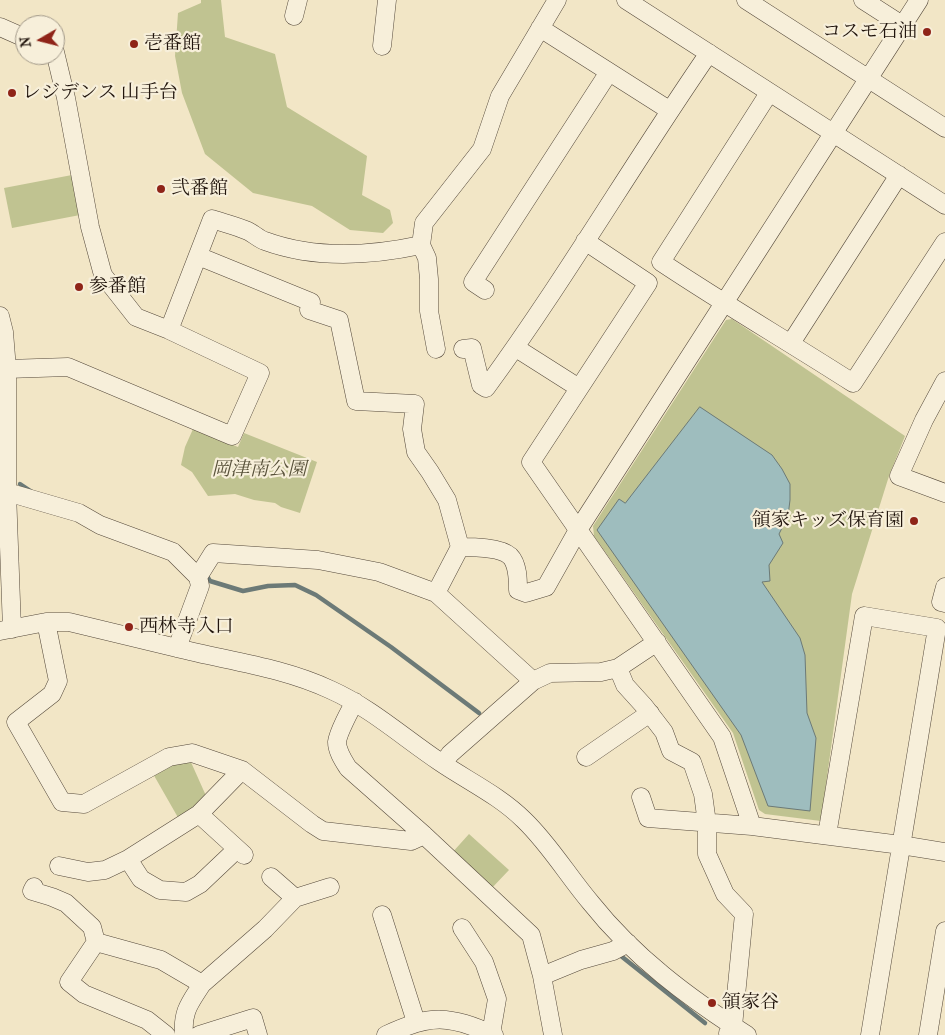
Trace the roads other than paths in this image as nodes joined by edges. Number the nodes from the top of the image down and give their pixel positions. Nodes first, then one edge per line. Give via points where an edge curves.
1 (387, 0) edge
2 (557, 0) edge
3 (626, 0) edge
4 (746, 0) edge
5 (863, 0) edge
6 (919, 0) edge
7 (902, 25) junction
8 (0, 27) edge
9 (540, 28) junction
10 (15, 34) edge
11 (382, 46) dead end
12 (709, 53) junction
13 (58, 65) edge
14 (609, 72) junction
15 (868, 80) junction
16 (770, 93) junction
17 (669, 110) junction
18 (945, 128) edge
19 (832, 134) junction
20 (899, 175) junction
21 (945, 205) edge
22 (585, 241) junction
23 (945, 242) edge
24 (421, 245) junction
25 (198, 256) junction
26 (485, 290) dead end
27 (723, 304) junction
28 (0, 316) edge
29 (169, 330) junction
30 (791, 344) junction
31 (516, 348) junction
32 (436, 349) dead end
33 (463, 349) dead end
34 (7, 370) junction
35 (945, 381) edge
36 (579, 388) junction
37 (3, 489) edge
38 (945, 493) edge
39 (578, 530) junction
40 (460, 547) junction
41 (198, 577) junction
42 (945, 587) edge
43 (436, 593) junction
44 (945, 603) edge
45 (46, 622) junction
46 (6, 630) edge
47 (657, 642) junction
48 (177, 648) junction
49 (618, 668) junction
50 (533, 681) junction
51 (355, 702) junction
52 (650, 714) junction
53 (8, 722) edge
54 (586, 757) dead end
55 (442, 764) junction
56 (242, 770) junction
57 (641, 797) dead end
58 (199, 814) junction
59 (707, 823) junction
60 (752, 826) junction
61 (424, 835) junction
62 (827, 835) junction
63 (901, 845) junction
64 (945, 852) edge
65 (128, 859) junction
66 (59, 866) dead end
67 (271, 877) dead end
68 (34, 887) dead end
69 (330, 887) dead end
70 (295, 898) junction
71 (382, 915) dead end
72 (462, 928) dead end
73 (945, 931) edge
74 (96, 942) junction
75 (628, 943) junction
76 (542, 976) junction
77 (202, 984) junction
78 (416, 1022) junction
79 (452, 1028) edge
80 (736, 1032) edge
81 (492, 1034) edge
82 (166, 1035) edge
83 (184, 1035) edge
84 (198, 1035) edge
85 (258, 1035) edge
86 (386, 1035) edge
87 (553, 1035) edge
88 (870, 1035) edge
89 (928, 1035) edge

1 - 11 street
2 - 9 street
3 - 12 street
4 - 15 street
5 - 7 street
6 - 7 street
7 - 15 street
8 - 10 street
9 - 14 street
9 - 24 street via 500,96 482,149 424,223
12 - 16 street
12 - 17 street
13 - 29 street via 90,227 103,275 136,317
14 - 17 street
14 - 26 street via 474,282
15 - 18 street
15 - 19 street
16 - 19 street
16 - 27 street via 661,262
17 - 22 street
19 - 20 street
19 - 27 street
20 - 21 street
20 - 30 street
22 - 31 street
22 - 36 street via 648,283
23 - 30 street via 853,383
24 - 25 street via 367,253 308,253 263,241 249,232 212,219
24 - 32 street via 427,258 429,311
25 - 29 street
25 - 40 street via 311,302 309,310 339,320 356,400 415,404 412,429 416,452 446,500
27 - 30 street
27 - 39 street
28 - 34 street
29 - 34 street via 260,373 232,436 68,367
31 - 33 street via 486,388 481,385 472,348
31 - 36 street
34 - 37 street
35 - 38 street via 899,476
36 - 39 street via 531,462
37 - 41 street via 79,513 173,552
37 - 46 street
39 - 40 street via 546,586 526,593 518,590 518,574 510,557 498,551
39 - 47 street
40 - 43 street
41 - 43 street via 213,554 318,560 378,572
41 - 48 street via 200,586
42 - 44 street via 941,602
43 - 50 street
45 - 46 street
45 - 48 street via 69,622
45 - 53 street via 58,681 52,694
47 - 49 street
47 - 60 street via 722,737
48 - 51 street via 238,660 304,679
49 - 50 street via 550,674
49 - 52 street via 625,685
50 - 55 street
51 - 55 street
51 - 61 street via 337,742 340,755 348,768
52 - 54 street
52 - 59 street via 664,732 671,751 692,762 704,794
53 - 56 street via 62,802 84,804 169,757 192,753
55 - 75 street via 501,800 524,819 591,903
56 - 58 street
56 - 61 street via 323,831 411,841
57 - 59 street via 648,818
58 - 65 street
58 - 65 street via 241,852 200,884 186,892 160,890 141,879
59 - 60 street
59 - 80 street via 708,854 725,894 744,914
60 - 62 street
61 - 76 street via 462,882 531,935
62 - 63 street
62 - 63 street via 864,616 937,628
63 - 64 street
63 - 88 street
65 - 66 street via 105,870 88,872
67 - 70 street
68 - 74 street via 32,891 66,903 92,927
69 - 70 street
70 - 77 street
71 - 78 street
72 - 81 street via 484,962 496,999
73 - 89 street
74 - 77 street via 161,960
74 - 82 street via 69,982 84,994 147,1020
75 - 76 street
75 - 80 street via 649,964
76 - 87 street
77 - 83 street via 187,1007
78 - 79 street via 437,1018
78 - 86 street
79 - 81 street
84 - 85 street via 253,1018

